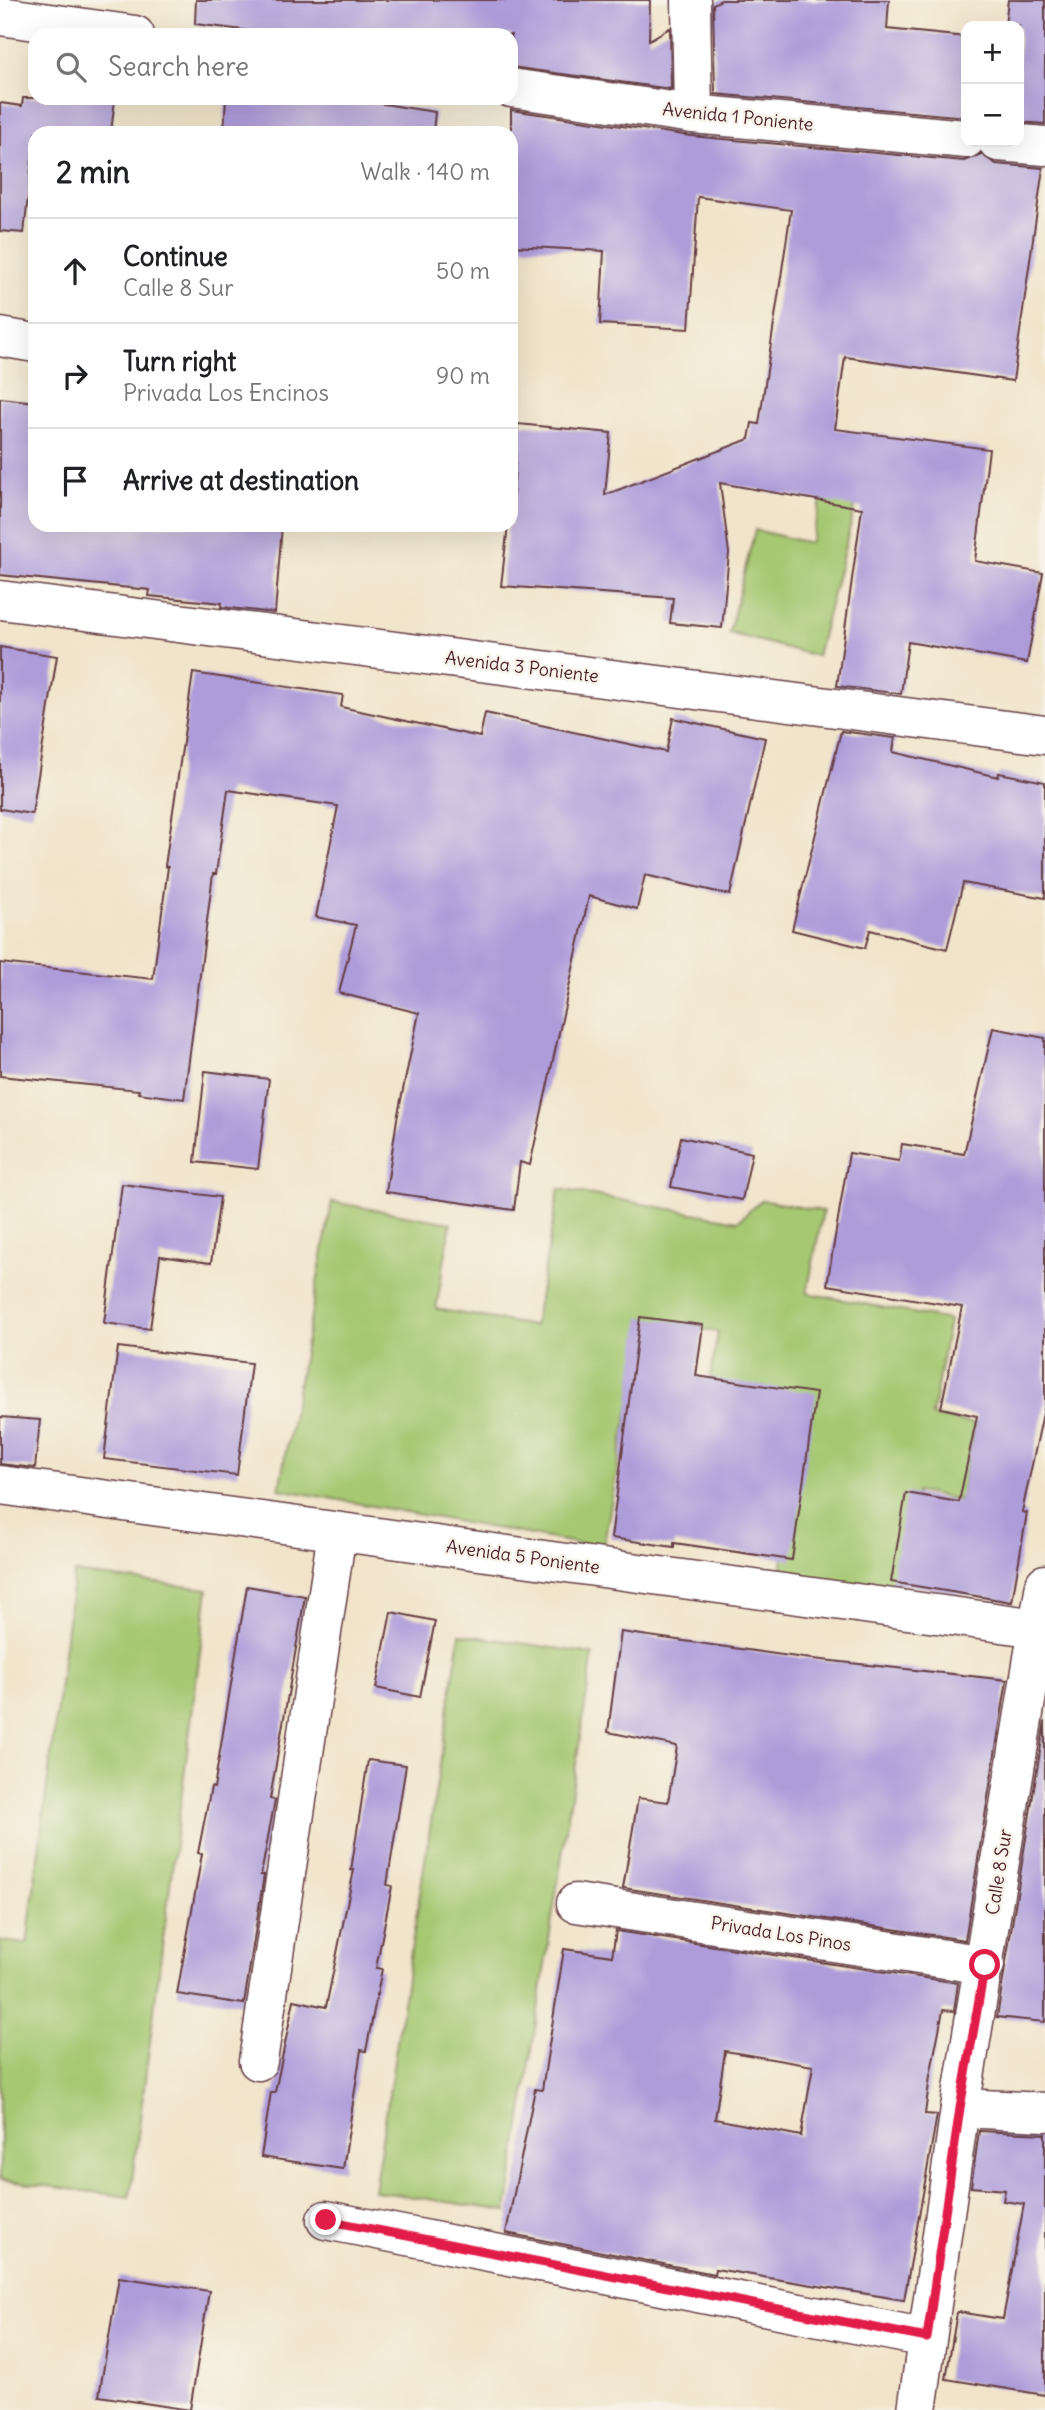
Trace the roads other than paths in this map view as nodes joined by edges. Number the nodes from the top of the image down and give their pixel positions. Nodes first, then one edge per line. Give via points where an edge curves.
1 (691, 0) edge
2 (0, 16) edge
3 (85, 28) edge
4 (518, 89) edge
5 (693, 114) junction
6 (961, 139) edge
7 (1024, 144) edge
8 (1045, 146) edge
9 (0, 337) edge
10 (28, 341) edge
11 (0, 600) edge
12 (1045, 735) edge
13 (0, 1485) edge
14 (337, 1532) junction
15 (1045, 1584) edge
16 (1040, 1629) edge
17 (576, 1903) dead end
18 (985, 1965) junction
19 (258, 2061) dead end
20 (960, 2108) junction
21 (1045, 2112) edge
22 (326, 2220) dead end
23 (927, 2338) junction
24 (917, 2410) edge

1 - 5 street
2 - 3 street
4 - 5 street, Avenida 1 Poniente
5 - 6 street, Avenida 1 Poniente
7 - 8 street
9 - 10 street
11 - 12 street, Avenida 3 Poniente
13 - 14 street, Avenida 5 Poniente
14 - 16 street, Avenida 5 Poniente
14 - 19 street
15 - 16 street, Calle 8 Sur
16 - 18 street, Calle 8 Sur
17 - 18 street, Privada Los Pinos
18 - 20 street, Calle 8 Sur
20 - 21 street
20 - 23 street, Calle 8 Sur
22 - 23 street
23 - 24 street, Calle 8 Sur

